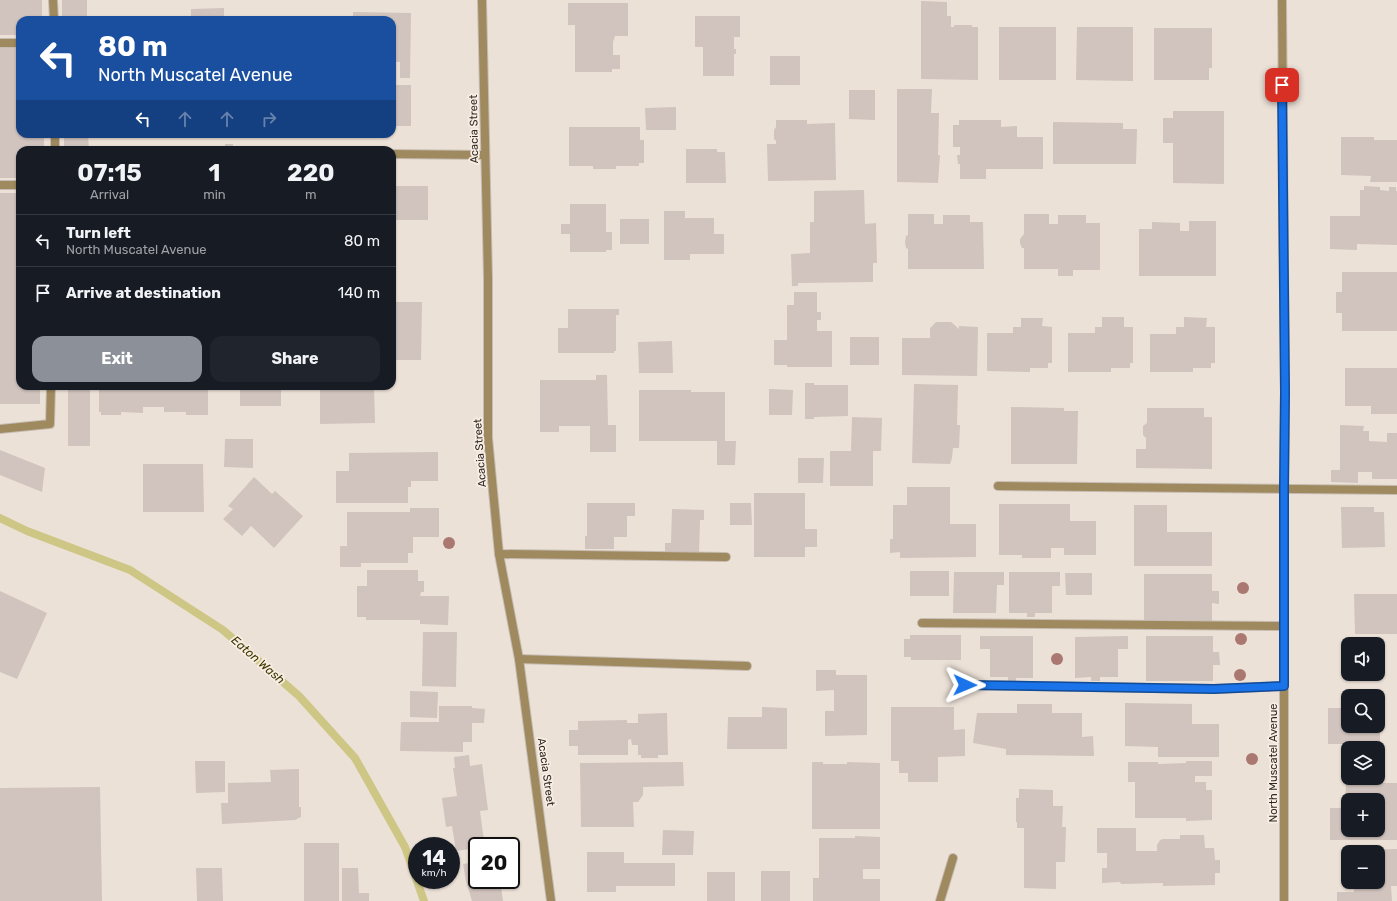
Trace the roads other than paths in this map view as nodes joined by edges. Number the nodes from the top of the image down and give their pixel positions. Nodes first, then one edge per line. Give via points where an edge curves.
1 (54, 0) edge
2 (482, 0) edge
3 (1282, 0) edge
4 (54, 16) edge
5 (0, 43) edge
6 (16, 43) edge
7 (396, 154) edge
8 (485, 155) junction
9 (0, 185) edge
10 (16, 185) edge
11 (51, 390) edge
12 (0, 429) edge
13 (998, 486) dead end
14 (1284, 488) junction
15 (1397, 490) edge
16 (499, 554) junction
17 (726, 557) dead end
18 (922, 623) dead end
19 (1284, 626) junction
20 (519, 659) junction
21 (747, 666) dead end
22 (965, 685) dead end
23 (1284, 686) junction
24 (953, 858) dead end
25 (551, 901) edge
26 (940, 901) edge
27 (1284, 901) edge

1 - 4 street
2 - 8 street, Acacia Street
3 - 14 street, North Muscatel Avenue
5 - 6 street
7 - 8 street
8 - 16 street, Acacia Street via 488,438
9 - 10 street
11 - 12 street via 50,424
13 - 14 street
14 - 15 street
14 - 19 street, North Muscatel Avenue
16 - 17 street
16 - 20 street, Acacia Street
18 - 19 street
19 - 23 street, North Muscatel Avenue
20 - 21 street
20 - 25 street, Acacia Street
22 - 23 street via 1214,689
23 - 27 street, North Muscatel Avenue
24 - 26 street

